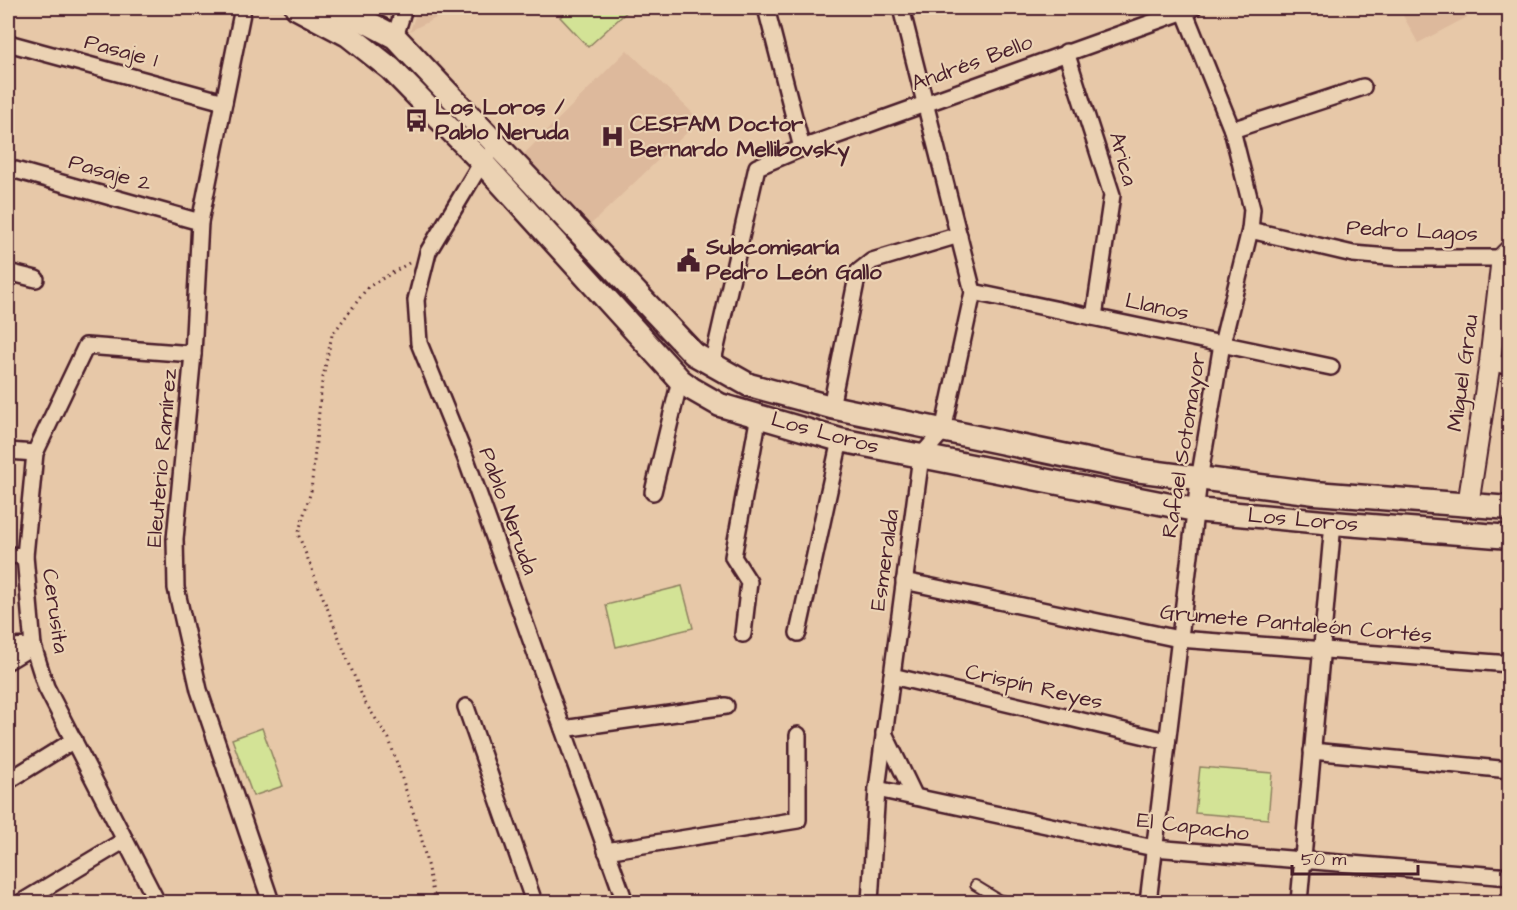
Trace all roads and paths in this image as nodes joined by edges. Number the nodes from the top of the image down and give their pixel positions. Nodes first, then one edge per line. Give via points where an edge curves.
1 (243, 8) edge
2 (297, 8) edge
3 (340, 8) edge
4 (404, 8) edge
5 (766, 8) edge
6 (901, 8) edge
7 (1187, 9) edge
8 (395, 37) junction
9 (8, 43) edge
10 (1066, 52) junction
11 (1363, 87) dead end
12 (224, 102) junction
13 (926, 104) junction
14 (1232, 130) junction
15 (499, 146) junction
16 (802, 148) junction
17 (482, 162) junction
18 (8, 168) edge
19 (200, 222) junction
20 (1250, 230) junction
21 (958, 235) junction
22 (428, 252) junction
23 (1507, 255) edge
24 (8, 272) edge
25 (36, 279) dead end
26 (973, 292) junction
27 (1094, 316) junction
28 (1222, 344) junction
29 (193, 354) junction
30 (1490, 362) junction
31 (712, 365) junction
32 (1331, 367) dead end
33 (1509, 368) edge
34 (680, 380) junction
35 (831, 407) junction
36 (759, 415) junction
37 (943, 431) junction
38 (840, 440) junction
39 (8, 451) edge
40 (35, 453) junction
41 (921, 456) junction
42 (1198, 480) junction
43 (653, 492) dead end
44 (1468, 505) junction
45 (1509, 508) edge
46 (1195, 510) junction
47 (1333, 523) junction
48 (1509, 537) edge
49 (8, 555) edge
50 (25, 556) junction
51 (904, 581) junction
52 (798, 633) dead end
53 (744, 634) dead end
54 (1179, 639) junction
55 (8, 646) edge
56 (33, 646) junction
57 (1322, 651) junction
58 (8, 662) edge
59 (1509, 664) edge
60 (891, 676) junction
61 (726, 706) dead end
62 (466, 707) dead end
63 (563, 729) junction
64 (884, 733) junction
65 (798, 735) dead end
66 (74, 740) junction
67 (1167, 741) junction
68 (1312, 751) junction
69 (1509, 770) edge
70 (8, 781) edge
71 (876, 789) junction
72 (915, 797) junction
73 (125, 840) junction
74 (1154, 848) junction
75 (606, 851) junction
76 (1303, 861) junction
77 (1509, 877) edge
78 (975, 885) dead end
79 (22, 903) edge
80 (157, 903) edge
81 (271, 903) edge
82 (435, 903) edge
83 (534, 903) edge
84 (625, 903) edge
85 (870, 903) edge
86 (1011, 903) edge
87 (1148, 903) edge
88 (1299, 903) edge

1 - 12 street, Eleuterio Ramírez
2 - 17 main road, Los Loros via 348,35 391,69
3 - 8 main road, Los Loros
4 - 8 street
5 - 16 street
6 - 13 street
7 - 10 street, Andrés Bello
7 - 14 street, Rafael Sotomayor
8 - 15 main road, Los Loros
9 - 12 street, Pasaje 1
10 - 13 street, Andrés Bello
10 - 27 street, Arica via 1112,195
11 - 14 street
12 - 19 street, Eleuterio Ramírez
13 - 16 street, Andrés Bello
13 - 21 street
14 - 20 street, Rafael Sotomayor via 1252,209
15 - 17 street, Pablo Neruda
15 - 31 main road, Los Loros via 694,354
16 - 31 street, Andrés Bello via 757,167
17 - 22 street, Pablo Neruda
17 - 34 main road, Los Loros
18 - 19 street, Pasaje 2
19 - 29 street, Eleuterio Ramírez
20 - 23 street, Pedro Lagos via 1353,254 1401,258
20 - 28 street, Rafael Sotomayor
21 - 26 street
21 - 35 street via 872,261 858,272
22 - 63 street, Pablo Neruda via 416,300 419,343 466,459
22 - 82 path via 368,287 332,335 322,382 311,491 298,534 364,701 389,739 421,836
23 - 30 street, Miguel Grau
24 - 25 street
26 - 27 street, Llanos
26 - 37 street
27 - 28 street, Llanos
28 - 32 street, Llanos
28 - 42 street, Rafael Sotomayor
29 - 40 street, Cerusita via 86,346
29 - 81 street, Eleuterio Ramírez via 175,539 176,588 199,690
30 - 33 street
30 - 44 street, Miguel Grau
31 - 35 main road, Los Loros via 749,385
34 - 36 main road, Los Loros via 720,405
34 - 43 street
35 - 37 main road, Los Loros
36 - 38 main road, Los Loros
36 - 53 street via 734,556 749,582
37 - 41 street
37 - 42 main road, Los Loros
38 - 41 main road, Los Loros
38 - 52 street
39 - 40 street
40 - 50 street, Cerusita
41 - 46 main road, Los Loros
41 - 51 street, Esmeralda
42 - 44 main road, Los Loros
42 - 46 street, Rafael Sotomayor
44 - 45 main road, Los Loros
46 - 47 main road, Los Loros
46 - 54 street, Rafael Sotomayor
47 - 48 main road, Los Loros
47 - 57 street
49 - 50 street
50 - 56 street, Cerusita
51 - 54 street, Grumete Pantaleón Cortés
51 - 60 street, Esmeralda
54 - 57 street, Grumete Pantaleón Cortés
54 - 67 street, Rafael Sotomayor
55 - 56 street
56 - 58 street
56 - 66 street, Cerusita via 46,687
57 - 59 street, Grumete Pantaleón Cortés
57 - 68 street
60 - 64 street, Esmeralda
60 - 67 street, Crispín Reyes
61 - 63 street
62 - 83 street
63 - 75 street, Pablo Neruda
64 - 71 street, Esmeralda
64 - 72 street
65 - 75 street via 798,820
66 - 70 street
66 - 73 street, Cerusita
67 - 74 street, Rafael Sotomayor
68 - 69 street
68 - 76 street
71 - 72 street, El Capacho
71 - 85 street, Esmeralda
72 - 74 street, El Capacho
73 - 79 street
73 - 80 street, Cerusita
74 - 76 street, El Capacho
74 - 87 street, Rafael Sotomayor
75 - 84 street, Pablo Neruda
76 - 77 street, El Capacho
76 - 88 street
78 - 86 lane

